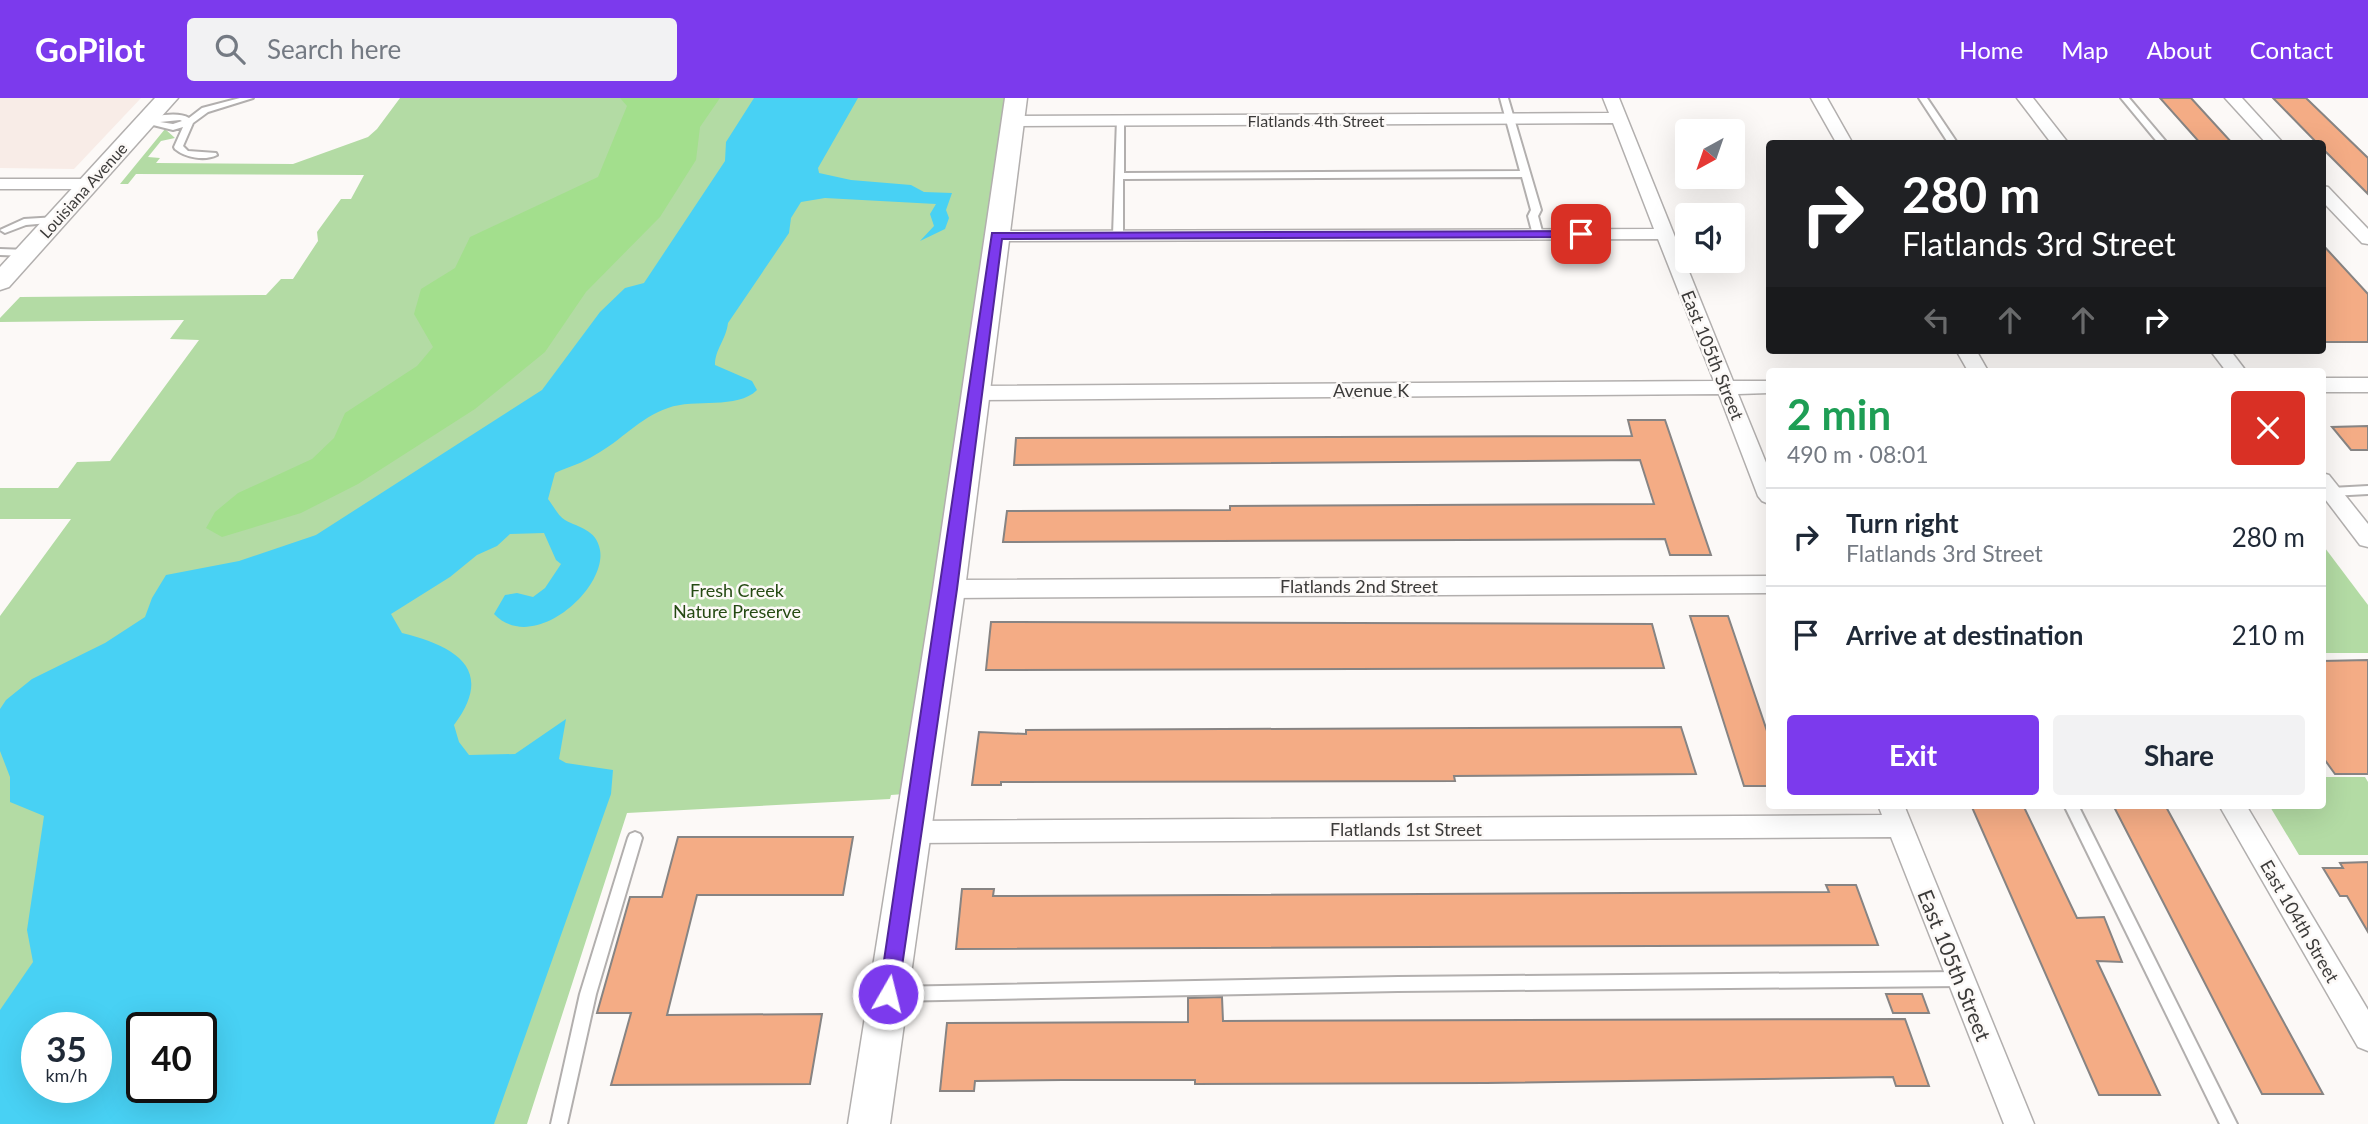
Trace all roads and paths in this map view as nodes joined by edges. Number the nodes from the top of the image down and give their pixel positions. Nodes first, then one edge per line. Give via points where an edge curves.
1 (167, 98) edge
2 (212, 98) edge
3 (249, 98) edge
4 (1504, 98) edge
5 (1611, 98) edge
6 (1819, 98) edge
7 (1923, 98) edge
8 (2025, 98) edge
9 (2124, 98) edge
10 (2233, 98) edge
11 (1014, 109) edge
12 (205, 110) junction
13 (1619, 118) junction
14 (1509, 119) junction
15 (1120, 121) junction
16 (145, 122) junction
17 (189, 122) junction
18 (1843, 140) edge
19 (1951, 140) edge
20 (2058, 140) edge
21 (2161, 140) edge
22 (2272, 140) edge
23 (213, 155) dead end
24 (1526, 174) junction
25 (1119, 176) junction
26 (0, 184) edge
27 (89, 184) junction
28 (2326, 195) edge
29 (57, 220) junction
30 (5, 230) dead end
31 (1538, 234) junction
32 (1665, 234) junction
33 (1118, 235) junction
34 (996, 236) junction
35 (2368, 239) edge
36 (0, 252) edge
37 (27, 253) junction
38 (0, 282) edge
39 (2223, 354) edge
40 (2234, 368) edge
41 (2326, 385) edge
42 (2368, 385) edge
43 (1766, 387) edge
44 (1726, 388) junction
45 (973, 393) junction
46 (2327, 486) edge
47 (1766, 488) edge
48 (2368, 490) edge
49 (2368, 539) edge
50 (1766, 583) edge
51 (949, 589) junction
52 (2073, 809) edge
53 (2234, 809) edge
54 (1896, 816) edge
55 (912, 832) junction
56 (635, 838) dead end
57 (1961, 979) junction
58 (888, 994) junction
59 (2368, 1037) edge
60 (559, 1124) edge
61 (869, 1124) edge
62 (2018, 1124) edge
63 (2229, 1124) edge

1 - 16 street, Louisiana Avenue
2 - 12 lane
3 - 12 lane
4 - 14 lane
5 - 13 street, East 105th Street
6 - 18 street
7 - 19 lane
8 - 20 street
9 - 21 lane
10 - 22 street
11 - 15 street, Flatlands 4th Street
11 - 34 street
12 - 17 lane
13 - 14 street, Flatlands 4th Street
13 - 32 street, East 105th Street
14 - 15 street, Flatlands 4th Street
14 - 24 lane
15 - 25 lane
16 - 17 lane via 173,127
16 - 27 street, Louisiana Avenue
17 - 23 lane via 178,147 186,154
24 - 25 lane
24 - 31 lane
25 - 33 lane
26 - 27 street
27 - 29 street, Louisiana Avenue
28 - 35 street
29 - 30 lane via 24,222
29 - 37 street, Louisiana Avenue
31 - 32 street
31 - 33 street
32 - 44 street, East 105th Street
33 - 34 street
34 - 45 street
36 - 37 lane
37 - 38 street, Louisiana Avenue
39 - 40 street
41 - 42 street
43 - 44 street, Avenue K
44 - 45 street, Avenue K
44 - 47 street, East 105th Street
45 - 51 street
46 - 48 lane
46 - 49 street
50 - 51 street, Flatlands 2nd Street
51 - 55 street
52 - 63 lane
53 - 59 street, East 104th Street
54 - 55 street, Flatlands 1st Street
54 - 57 street, East 105th Street
55 - 58 street
56 - 60 lane via 588,994
57 - 58 lane
57 - 62 street, East 105th Street
58 - 61 street

